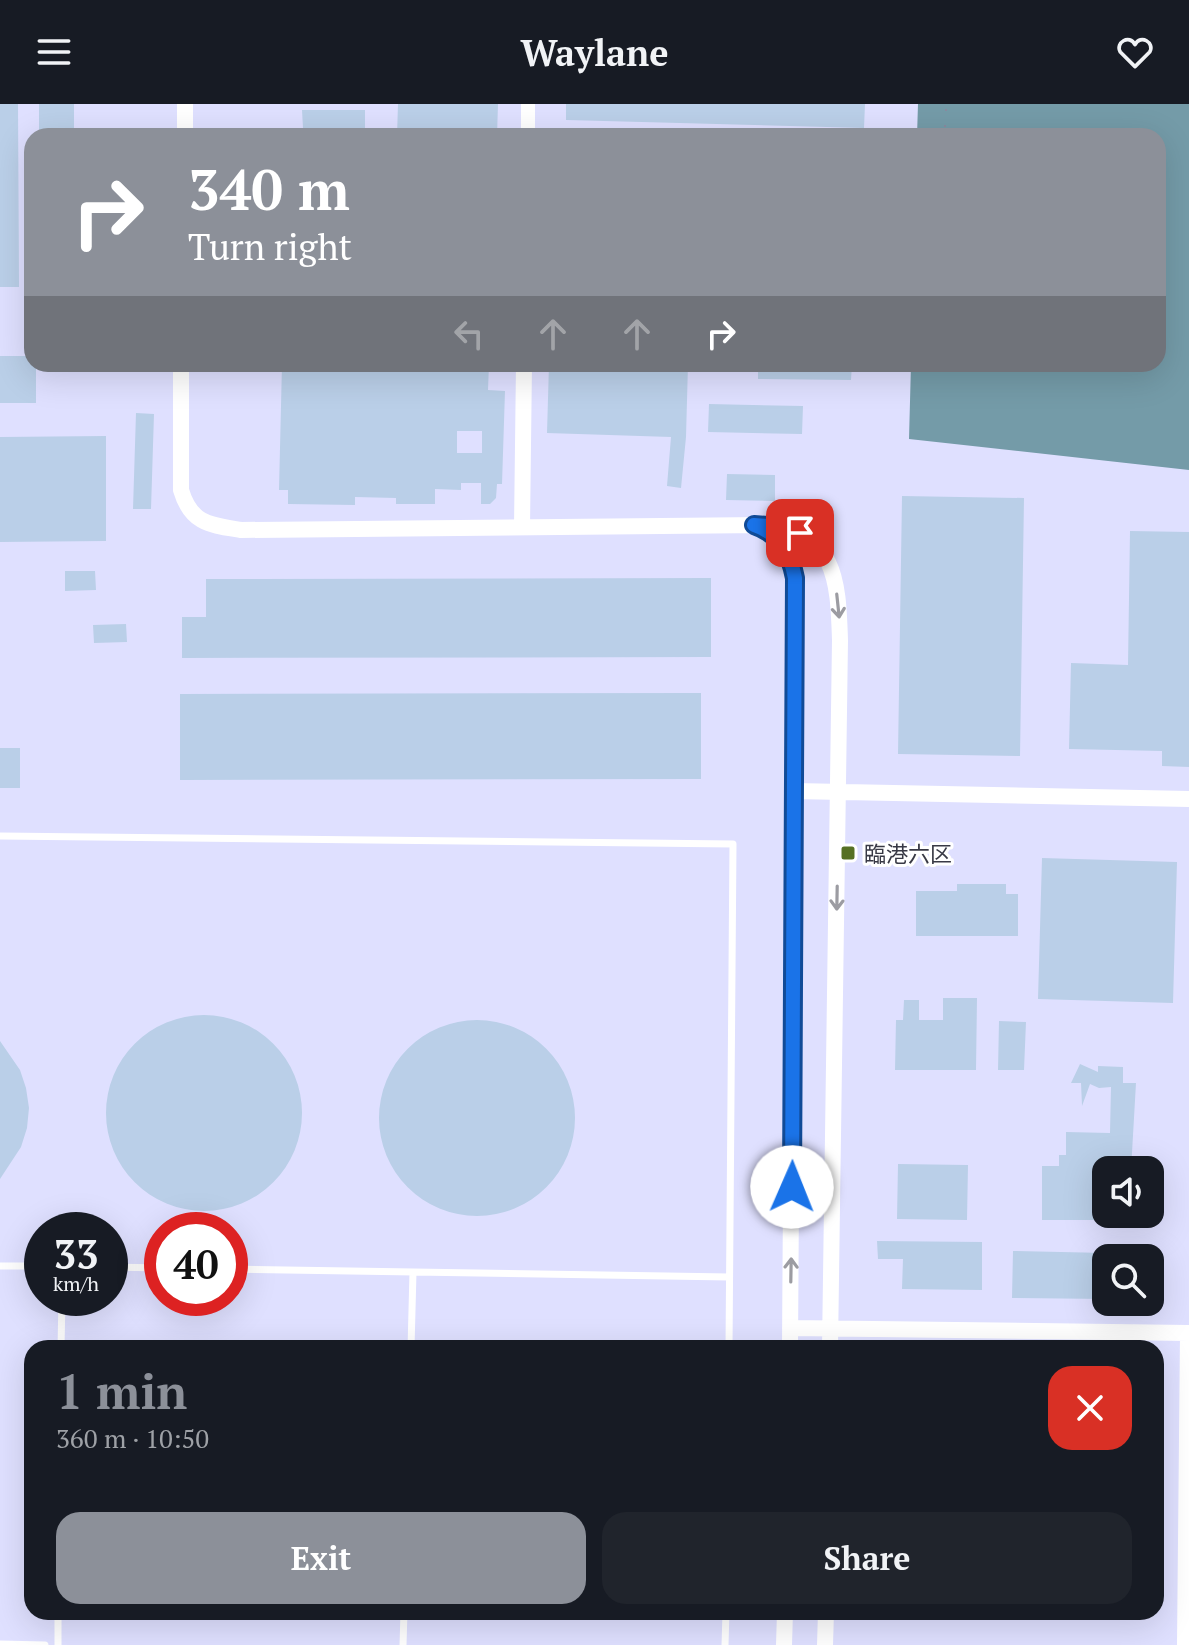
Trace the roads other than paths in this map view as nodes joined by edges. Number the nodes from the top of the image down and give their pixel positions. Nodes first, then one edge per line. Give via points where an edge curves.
1 (185, 104) edge
2 (528, 104) edge
3 (185, 128) edge
4 (528, 128) edge
5 (181, 372) edge
6 (524, 372) edge
7 (754, 525) junction
8 (522, 527) junction
9 (794, 791) junction
10 (838, 792) junction
11 (1189, 799) edge
12 (0, 836) edge
13 (0, 1266) edge
14 (24, 1266) edge
15 (248, 1269) edge
16 (413, 1272) junction
17 (729, 1277) junction
18 (62, 1316) edge
19 (790, 1328) junction
20 (830, 1330) junction
21 (1189, 1333) edge
22 (61, 1340) edge
23 (411, 1340) edge
24 (729, 1340) edge
25 (790, 1340) edge
26 (830, 1340) edge
27 (58, 1620) edge
28 (404, 1620) edge
29 (726, 1620) edge
30 (785, 1620) edge
31 (826, 1620) edge
32 (0, 1644) edge
33 (45, 1645) edge
34 (58, 1645) edge
35 (403, 1645) edge
36 (725, 1645) edge
37 (784, 1645) edge
38 (825, 1645) edge
39 (1185, 1645) edge

1 - 3 street
2 - 4 street
5 - 8 street via 181,490 186,508 211,525 241,530
6 - 8 street
7 - 8 street
7 - 9 street via 777,537 792,561 795,578
7 -> 10 street via 800,533 829,562 840,640
9 - 10 street
19 -> 9 street
10 - 11 street
10 -> 20 street
12 - 17 lane via 733,844
13 - 14 lane
15 - 16 lane
16 - 17 lane
16 - 23 lane
17 - 24 lane
18 - 22 lane
19 - 20 street
19 - 25 street
20 - 21 street
20 - 26 street
21 - 39 street
27 - 34 lane
28 - 35 lane
29 - 36 lane
30 - 37 street
31 - 38 street
32 - 33 lane

